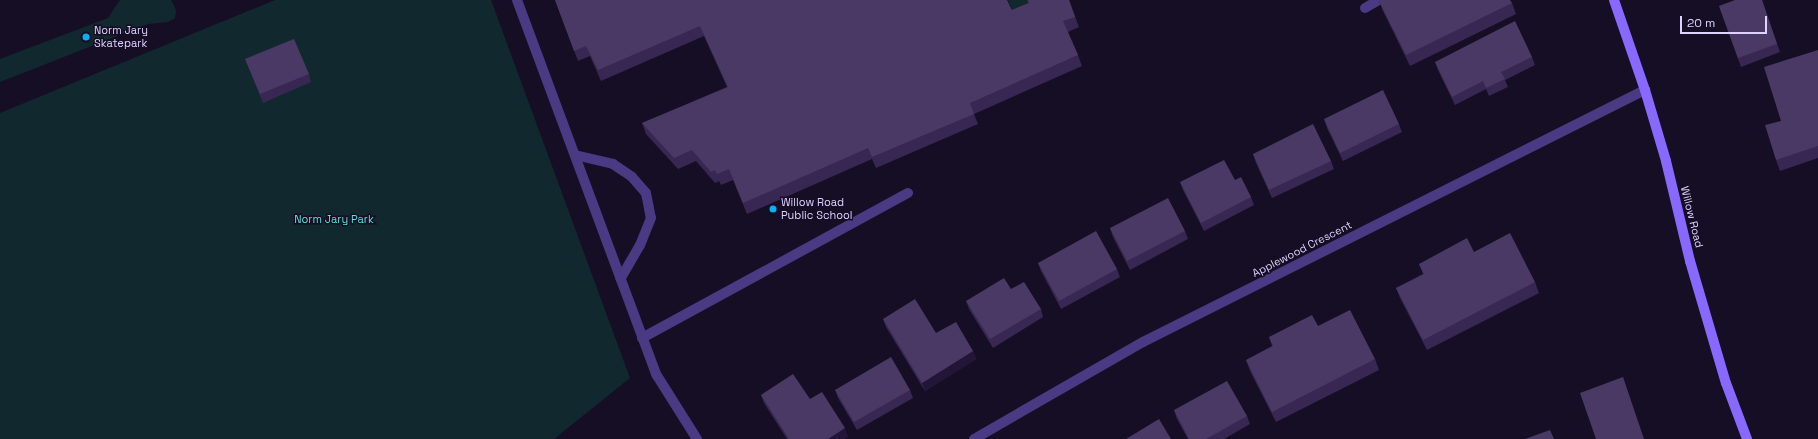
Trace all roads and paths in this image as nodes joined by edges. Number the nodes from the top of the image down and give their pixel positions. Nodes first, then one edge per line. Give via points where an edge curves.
1 (517, 0) edge
2 (1379, 0) edge
3 (1614, 0) edge
4 (1365, 8) dead end
5 (1645, 90) junction
6 (575, 155) junction
7 (908, 193) dead end
8 (620, 279) junction
9 (642, 338) junction
10 (697, 439) edge
11 (974, 439) edge
12 (1747, 439) edge

1 - 6 street
2 - 4 street
3 - 5 main road, Willow Road
5 - 11 street, Applewood Crescent via 1143,342
5 - 12 main road, Willow Road via 1726,383
6 - 8 street
6 - 8 street via 613,164 632,177 646,194 651,218 640,245
7 - 9 street
8 - 9 street
9 - 10 street via 656,374

